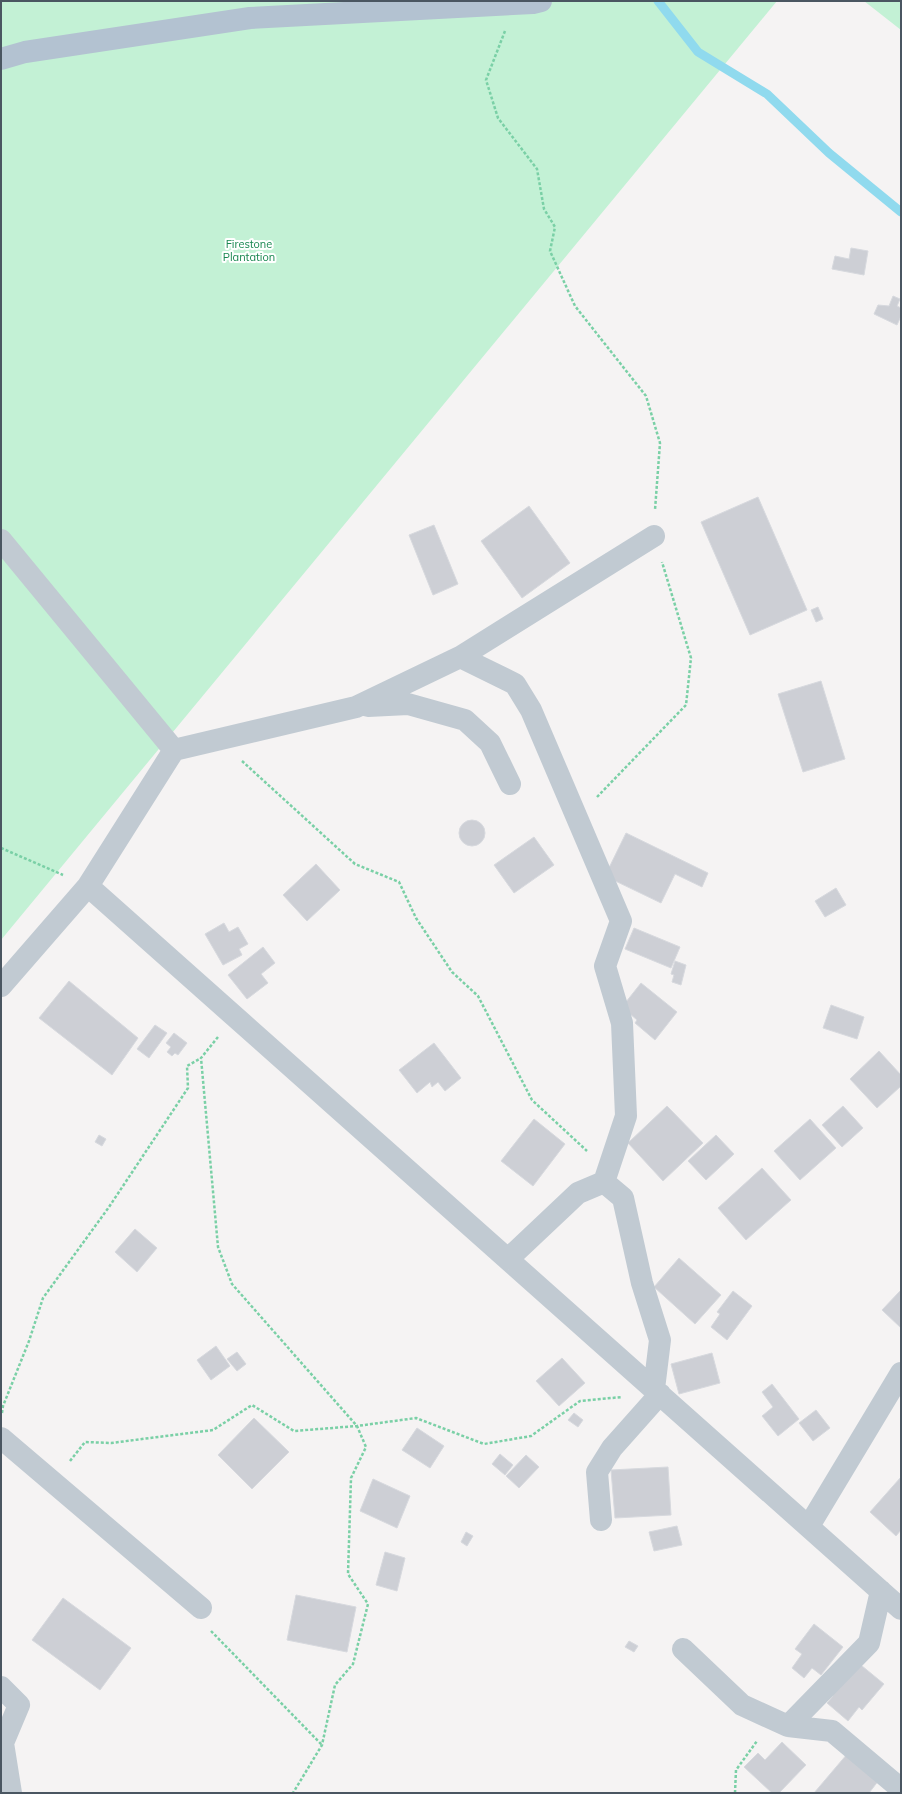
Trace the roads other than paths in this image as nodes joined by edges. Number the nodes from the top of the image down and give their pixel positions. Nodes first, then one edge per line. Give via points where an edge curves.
1 (537, 2) edge
2 (1, 59) edge
3 (654, 536) road end
4 (1, 540) edge
5 (460, 657) junction
6 (356, 707) junction
7 (174, 750) junction
8 (510, 784) dead end
9 (88, 886) junction
10 (1, 986) edge
11 (606, 1176) junction
12 (508, 1259) junction
13 (901, 1373) edge
14 (657, 1391) junction
15 (1, 1438) edge
16 (602, 1520) dead end
17 (809, 1526) junction
18 (881, 1591) junction
19 (201, 1608) road end
20 (901, 1609) edge
21 (683, 1649) dead end
22 (1, 1687) edge
23 (781, 1723) junction
24 (901, 1789) edge
25 (11, 1793) edge

1 - 2 main road via 250,18 25,52
3 - 5 street
4 - 7 street
5 - 6 street
5 - 11 street via 515,684 531,710 621,921 605,966 622,1023 626,1116
6 - 7 street
6 - 8 street via 408,704 465,720 490,742
7 - 9 street
9 - 10 street
9 - 12 street
11 - 12 street via 578,1193
11 - 14 street via 623,1198 642,1283 660,1340
12 - 14 street
13 - 17 street
14 - 16 street via 612,1448 597,1472
14 - 17 street
15 - 19 street
17 - 18 street
18 - 20 street
18 - 23 street via 869,1643
21 - 23 street via 742,1705
22 - 25 street via 19,1705 3,1743
23 - 24 street via 832,1731

